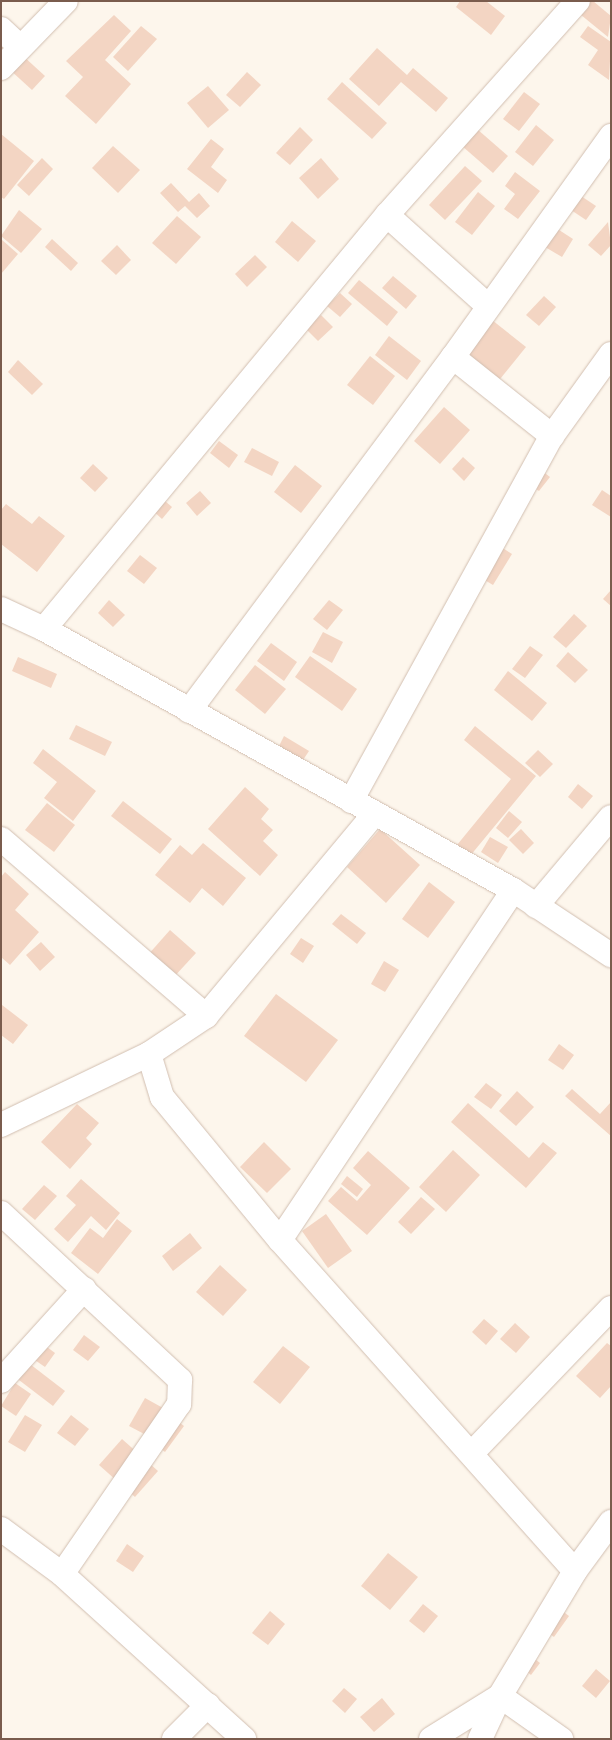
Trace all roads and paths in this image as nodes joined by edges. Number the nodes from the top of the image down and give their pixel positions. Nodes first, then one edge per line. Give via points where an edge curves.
1 (66, 1) edge
2 (578, 1) edge
3 (1, 29) edge
4 (20, 47) junction
5 (1, 68) edge
6 (611, 136) edge
7 (387, 215) junction
8 (487, 305) junction
9 (611, 354) edge
10 (452, 357) junction
11 (552, 436) junction
12 (1, 609) edge
13 (44, 629) junction
14 (188, 711) junction
15 (351, 801) junction
16 (375, 813) junction
17 (611, 817) edge
18 (5, 849) edge
19 (513, 890) junction
20 (536, 906) junction
21 (611, 955) edge
22 (206, 1016) junction
23 (149, 1054) junction
24 (1, 1125) edge
25 (1, 1212) edge
26 (280, 1240) junction
27 (84, 1289) junction
28 (611, 1308) edge
29 (1, 1381) edge
30 (472, 1453) junction
31 (611, 1522) edge
32 (1, 1529) edge
33 (575, 1571) junction
34 (62, 1574) junction
35 (500, 1696) junction
36 (208, 1705) junction
37 (183, 1736) edge
38 (244, 1739) edge
39 (431, 1739) edge
40 (480, 1739) edge
41 (561, 1739) edge

1 - 4 street
2 - 7 street
3 - 4 street
4 - 5 street
6 - 8 street
7 - 8 street
7 - 13 street
8 - 10 street
9 - 11 street
10 - 11 street
10 - 14 street
11 - 15 street
12 - 13 street
13 - 14 street
14 - 15 street
15 - 16 street
16 - 19 street
16 - 22 street
17 - 20 street
18 - 22 street
19 - 20 street
19 - 26 street
20 - 21 street
22 - 23 street
23 - 24 street
23 - 26 street via 162,1097
25 - 27 street
26 - 30 street
27 - 29 street
27 - 34 street via 180,1380 179,1404
28 - 30 street
30 - 33 street
31 - 33 street
32 - 34 street
33 - 35 street
34 - 36 street
35 - 39 street
35 - 40 street
35 - 41 street
36 - 37 street
36 - 38 street

